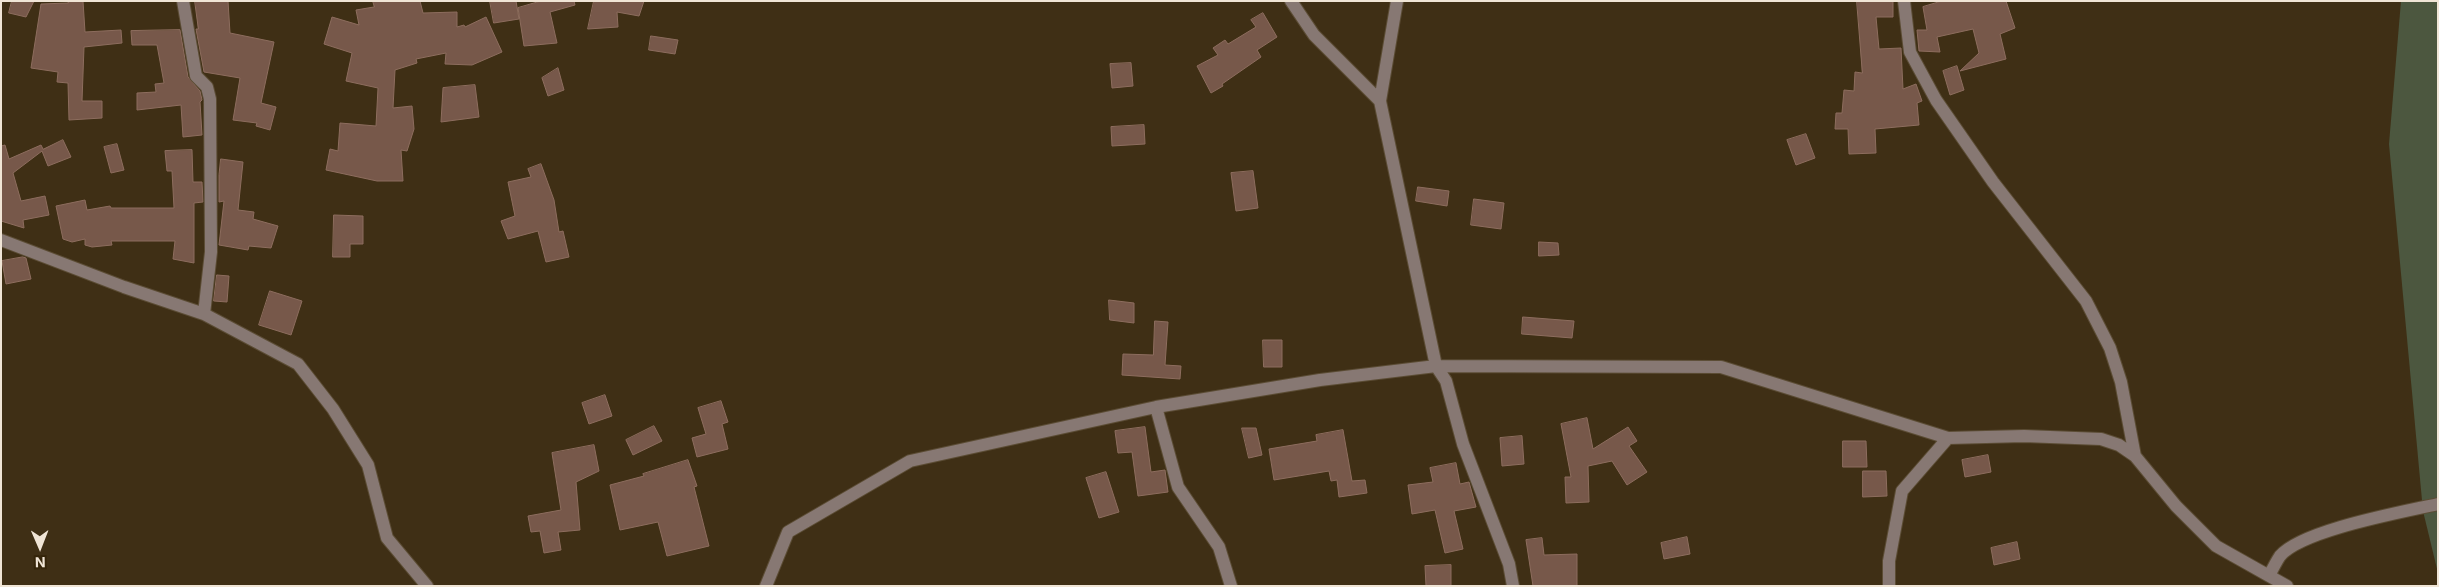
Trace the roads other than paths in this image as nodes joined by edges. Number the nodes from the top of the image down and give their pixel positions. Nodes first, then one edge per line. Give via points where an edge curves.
1 (183, 1) edge
2 (1291, 1) edge
3 (1397, 1) edge
4 (1904, 1) edge
5 (1380, 101) junction
6 (1, 240) edge
7 (204, 314) junction
8 (1436, 366) junction
9 (1156, 407) junction
10 (1948, 438) junction
11 (2135, 456) junction
12 (2438, 504) edge
13 (2269, 576) junction
14 (427, 586) edge
15 (766, 586) edge
16 (1231, 586) edge
17 (1513, 586) edge
18 (1889, 586) edge
19 (2287, 586) edge

1 - 7 street via 196,76 206,87 210,99 211,252
2 - 5 street via 1314,35
3 - 5 street
4 - 11 street via 1910,52 1936,100 1993,182 2086,302 2110,348 2121,382
5 - 8 street
6 - 7 street
7 - 14 street via 298,364 333,409 368,465 386,538
8 - 9 street via 1320,380
8 - 10 street via 1720,366
8 - 17 street via 1446,381 1463,444 1509,564
9 - 15 street via 910,462 788,532
9 - 16 street via 1178,487 1219,546
10 - 11 street via 2102,439
10 - 18 street via 1902,491 1889,561
11 - 13 street via 2176,506 2216,546
12 - 13 street via 2351,523 2305,541 2281,556
13 - 19 street

